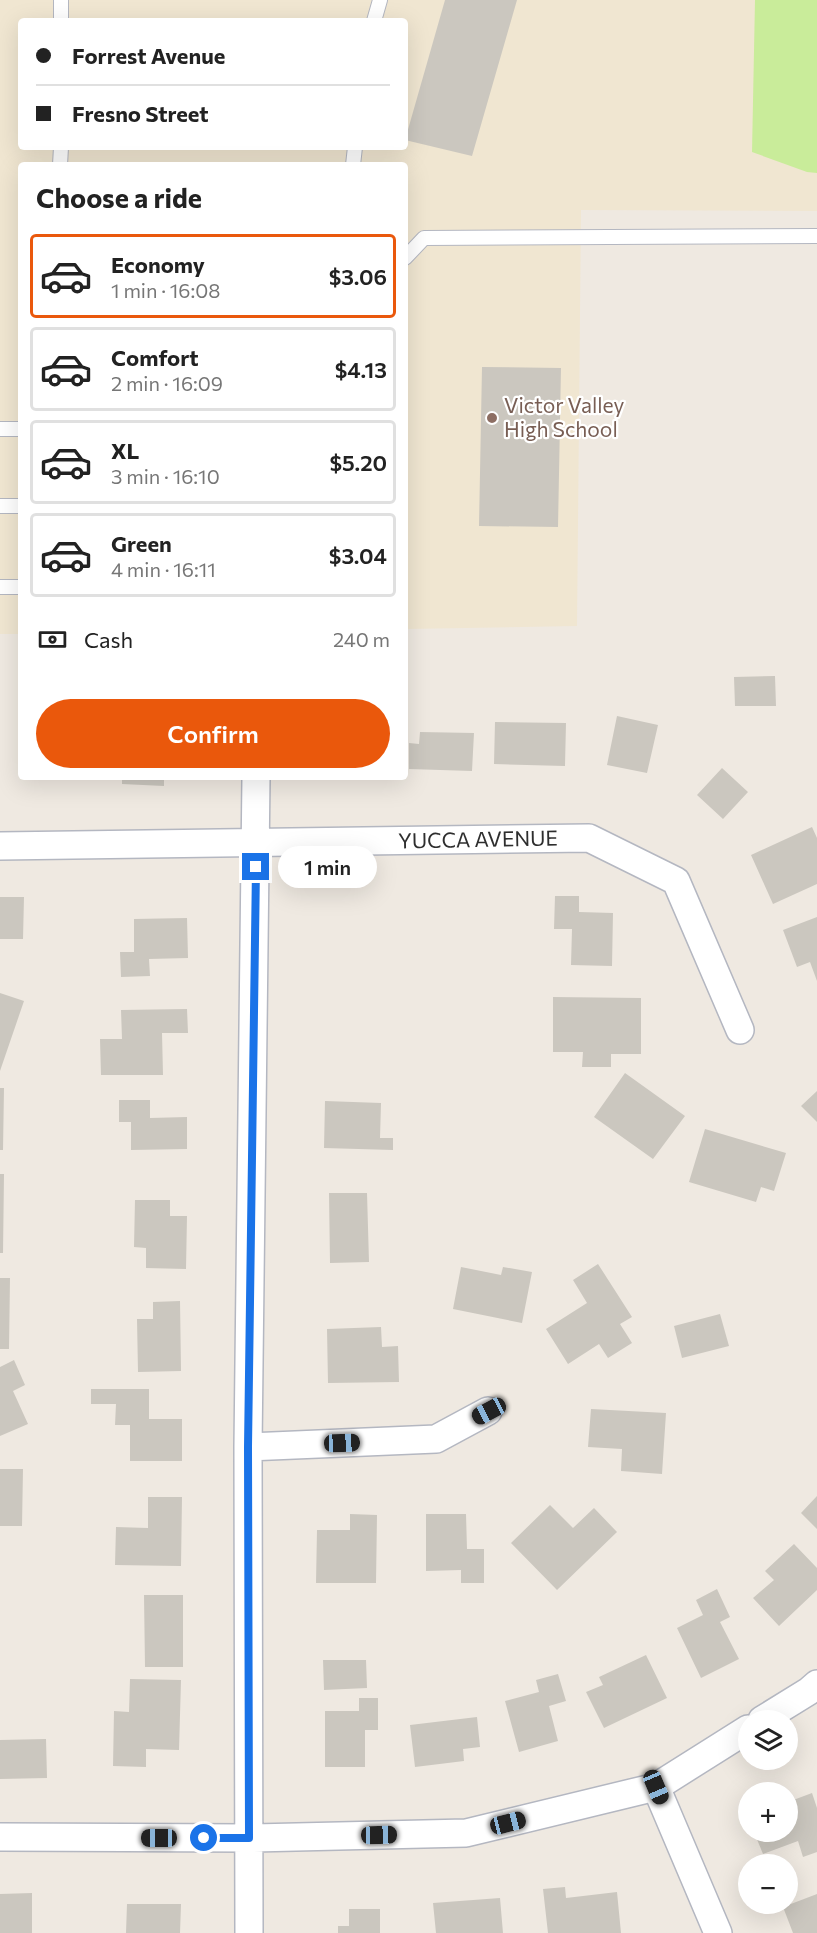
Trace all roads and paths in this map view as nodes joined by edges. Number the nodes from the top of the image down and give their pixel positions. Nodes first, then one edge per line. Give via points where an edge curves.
1 (61, 0) edge
2 (380, 0) edge
3 (61, 18) edge
4 (375, 18) edge
5 (817, 237) edge
6 (408, 255) edge
7 (0, 429) edge
8 (18, 429) edge
9 (0, 506) edge
10 (18, 506) edge
11 (0, 587) edge
12 (18, 587) edge
13 (256, 780) edge
14 (256, 843) junction
15 (0, 846) edge
16 (740, 1029) dead end
17 (489, 1411) dead end
18 (248, 1447) junction
19 (817, 1684) edge
20 (778, 1710) edge
21 (738, 1735) edge
22 (656, 1787) junction
23 (0, 1837) edge
24 (249, 1838) junction
25 (249, 1933) edge
26 (718, 1933) edge

1 - 3 lane
2 - 4 lane
5 - 6 lane via 424,238
7 - 8 lane
9 - 10 lane
11 - 12 lane
13 - 14 street
14 - 15 street, YUCCA AVENUE
14 - 16 street, YUCCA AVENUE via 589,838 676,881
14 - 18 street
17 - 18 street via 436,1439
18 - 24 street
19 - 20 street
21 - 22 street
22 - 24 street via 466,1833
22 - 26 street
23 - 24 street
24 - 25 street

